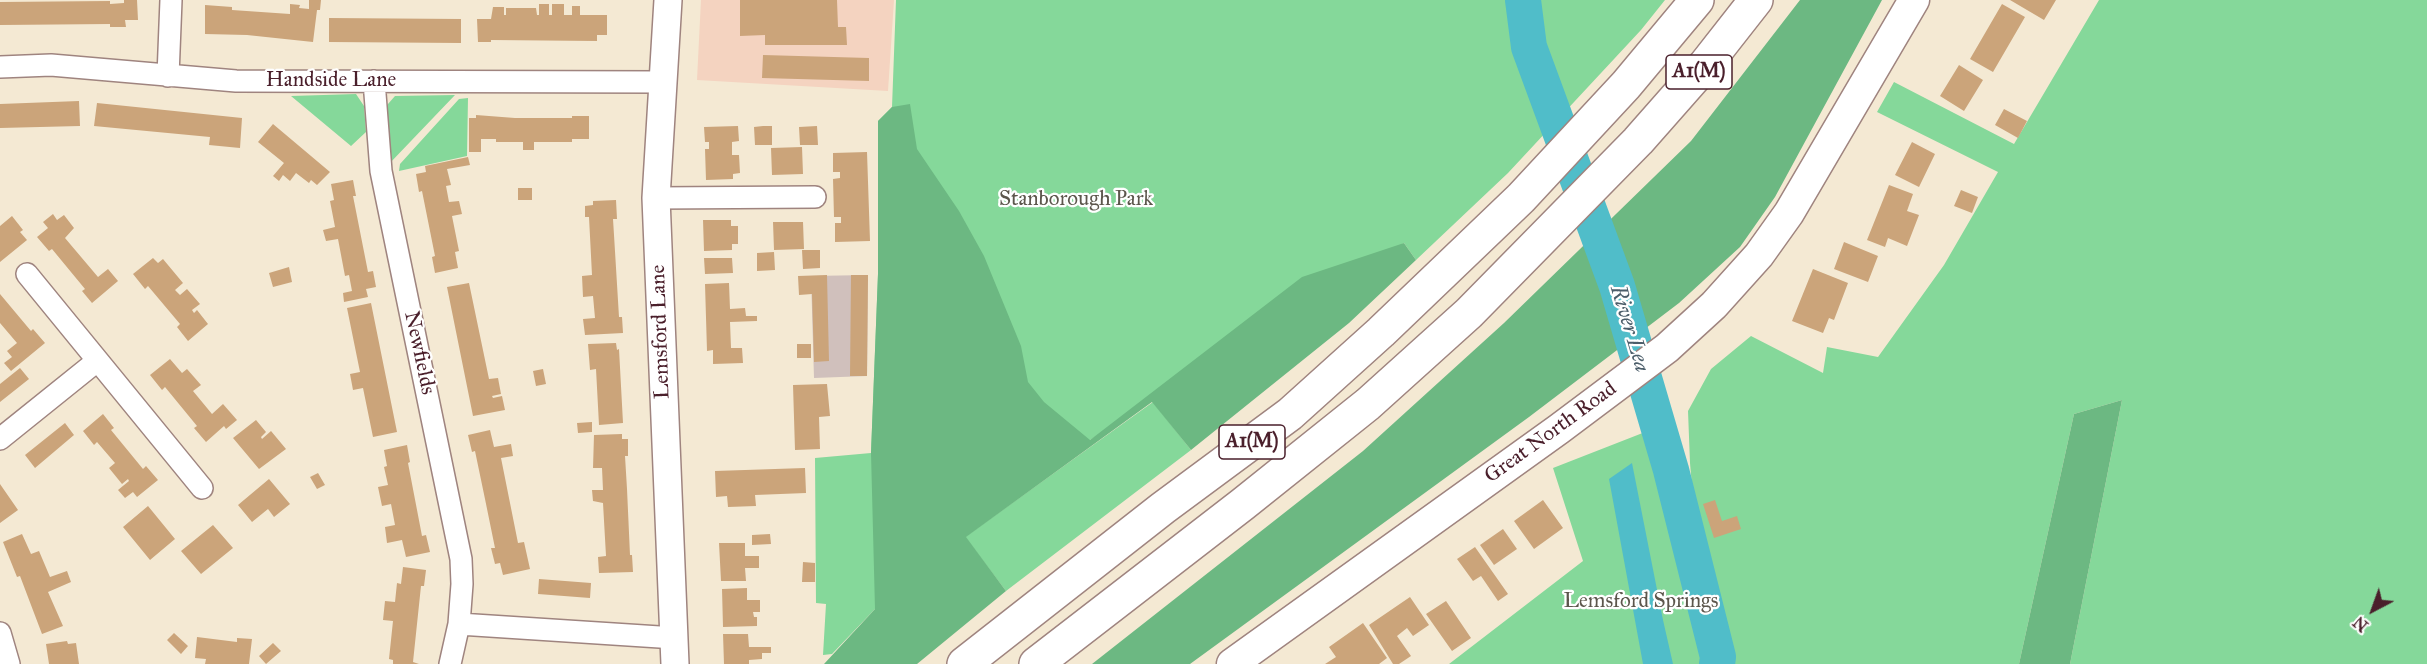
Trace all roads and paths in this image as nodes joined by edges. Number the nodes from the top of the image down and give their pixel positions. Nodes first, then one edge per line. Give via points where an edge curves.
1 (171, 0) edge
2 (668, 0) edge
3 (1696, 0) edge
4 (1756, 0) edge
5 (1914, 0) edge
6 (0, 67) edge
7 (168, 76) junction
8 (374, 81) junction
9 (663, 82) junction
10 (815, 197) dead end
11 (656, 198) junction
12 (27, 274) dead end
13 (97, 361) junction
14 (0, 439) edge
15 (202, 488) dead end
16 (459, 624) junction
17 (0, 633) edge
18 (675, 651) edge
19 (9, 664) edge
20 (450, 664) edge
21 (964, 664) edge
22 (1036, 664) edge
23 (1232, 664) edge

1 - 7 street
2 - 9 street, Lemsford Lane
3 - 21 highway, A1(M) via 1608,105 1521,198 1290,414
4 - 22 highway, A1(M) via 1638,141 1469,313 1368,404
5 - 23 main road, Great North Road via 1825,156 1759,255 1730,287 1667,348
6 - 7 street, Handside Lane via 51,65
7 - 8 street, Handside Lane via 236,81
8 - 9 street, Handside Lane
8 - 16 street, Newfields via 381,171 461,559
9 - 11 street, Lemsford Lane
10 - 11 street
11 - 18 street, Lemsford Lane
12 - 13 street
13 - 14 street
13 - 15 street
16 - 18 street
16 - 20 street, Newfields
17 - 19 street

